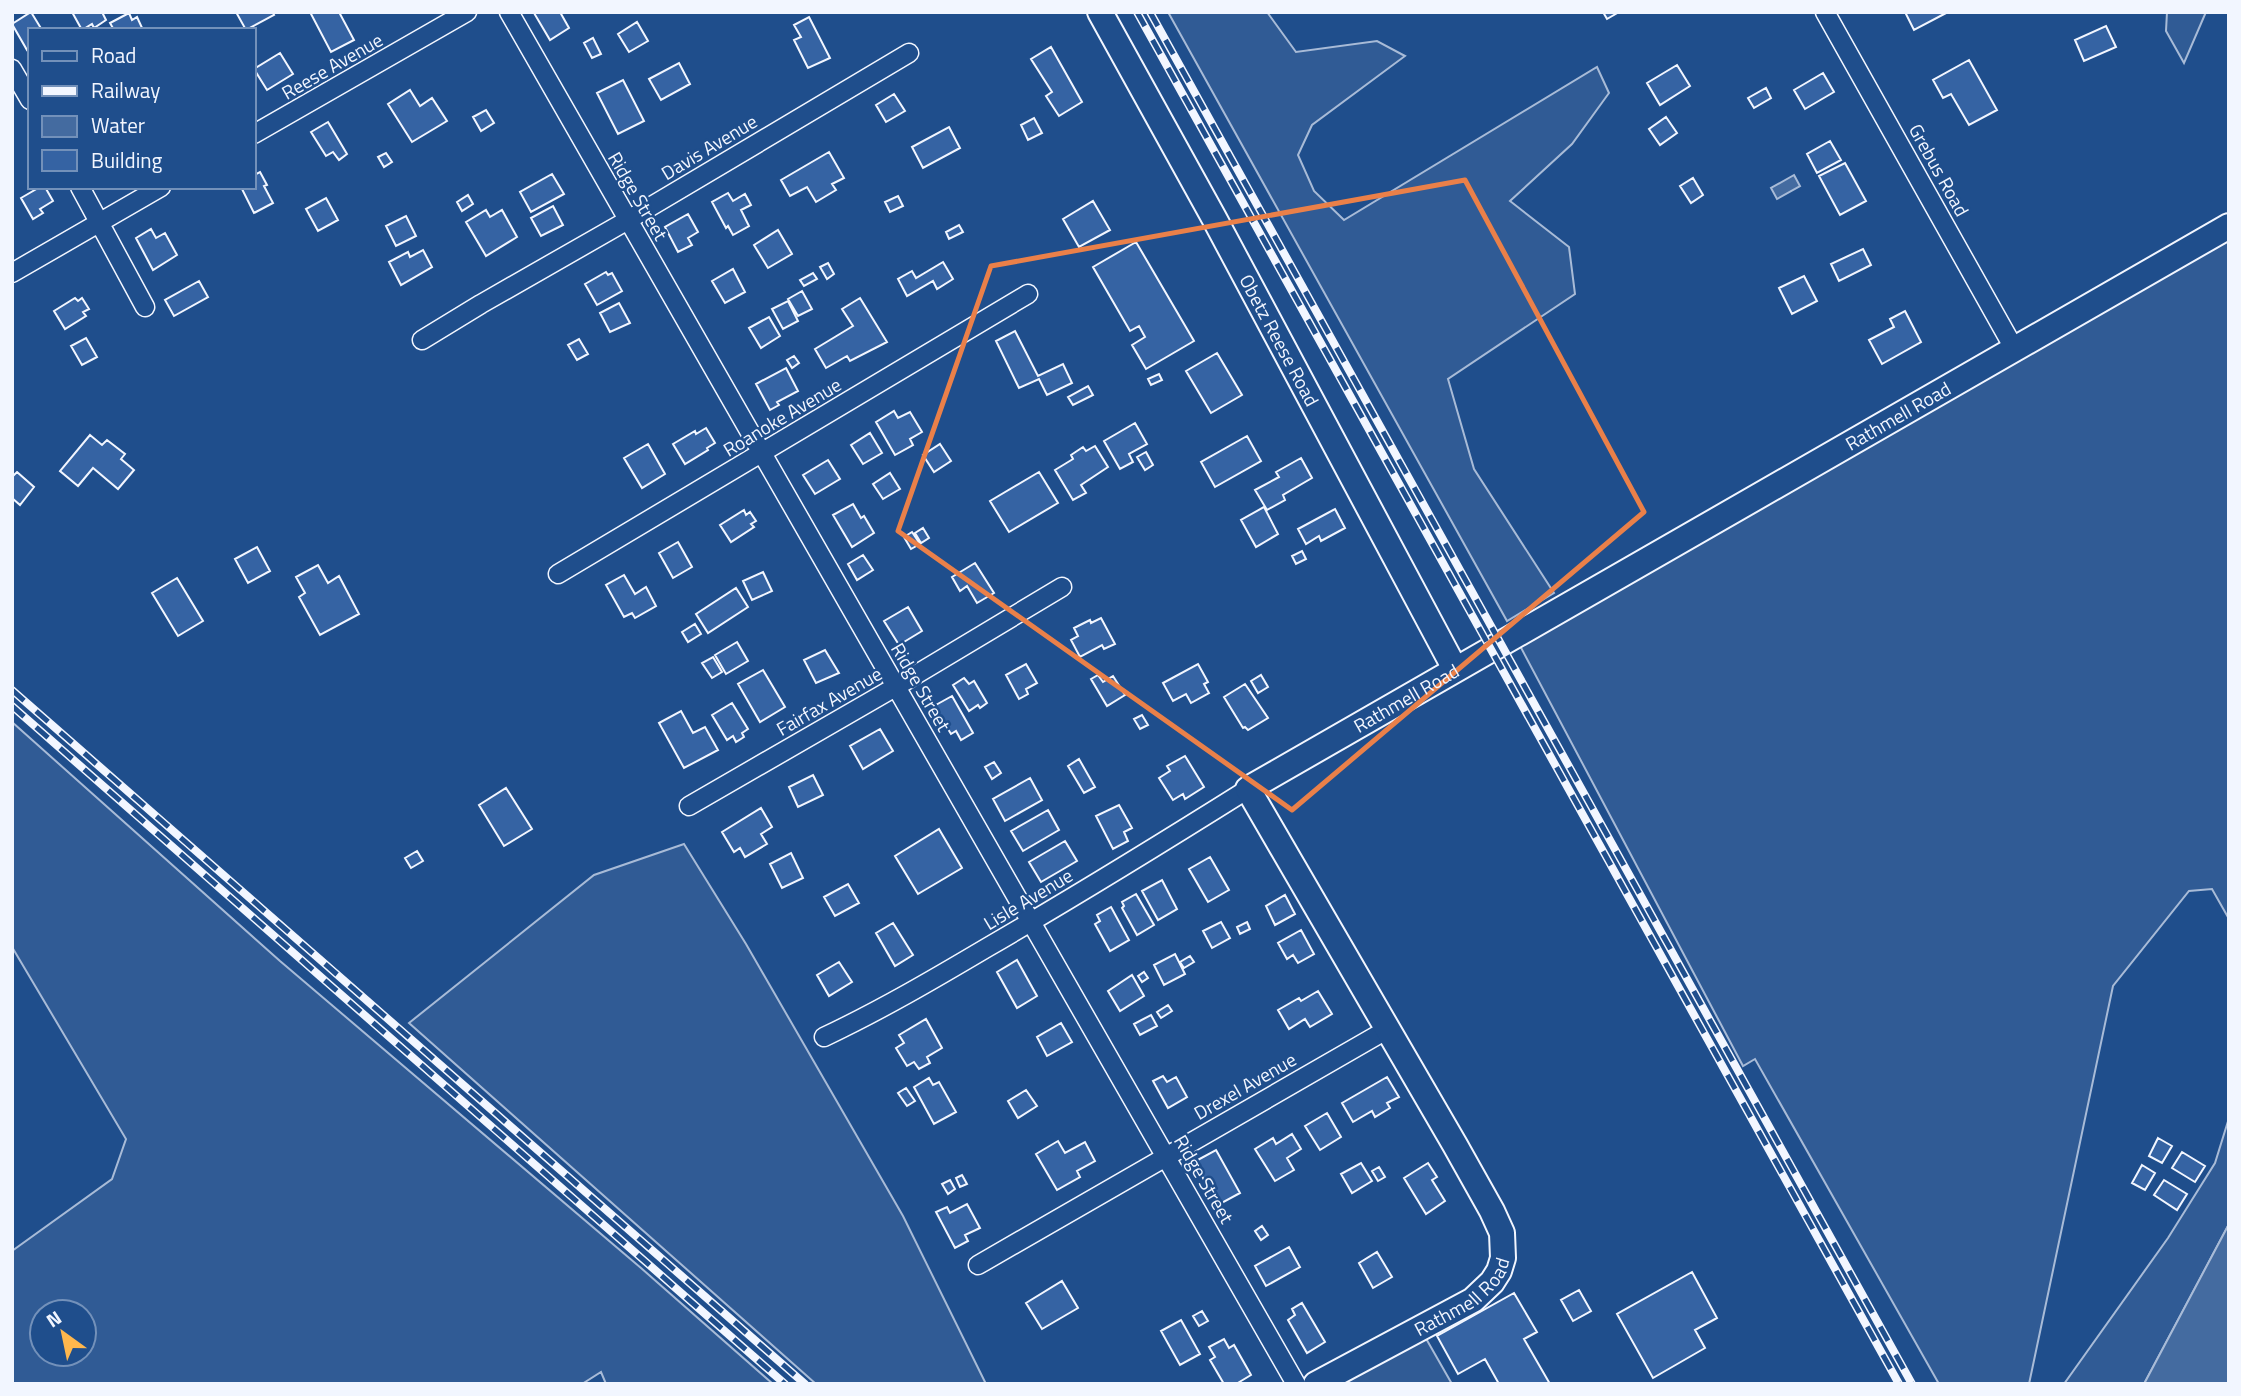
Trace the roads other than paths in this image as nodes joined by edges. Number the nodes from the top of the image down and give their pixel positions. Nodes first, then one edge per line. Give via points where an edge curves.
1 (467, 12) edge
2 (509, 12) edge
3 (1100, 12) edge
4 (1825, 12) edge
5 (909, 53) dead end
6 (12, 69) edge
7 (28, 97) edge
8 (256, 133) edge
9 (81, 189) edge
10 (158, 189) edge
11 (628, 220) junction
12 (100, 222) junction
13 (2229, 226) edge
14 (12, 273) edge
15 (1028, 294) dead end
16 (145, 307) dead end
17 (422, 340) dead end
18 (2015, 349) junction
19 (762, 454) junction
20 (558, 574) dead end
21 (1062, 587) dead end
22 (1455, 669) junction
23 (897, 686) junction
24 (1248, 789) junction
25 (689, 806) dead end
26 (1032, 921) junction
27 (1388, 1029) junction
28 (824, 1037) dead end
29 (1167, 1156) junction
30 (978, 1265) dead end
31 (1296, 1384) edge
32 (1316, 1384) edge

1 - 8 street, Reese Avenue
2 - 11 street, Ridge Street
3 - 22 street, Obetz Reese Road
4 - 18 street, Grebus Road
5 - 11 street, Davis Avenue
6 - 7 street
9 - 12 street
10 - 12 street
11 - 17 street, Davis Avenue
11 - 19 street, Ridge Street
12 - 14 street
12 - 16 street
13 - 18 street, Rathmell Road
15 - 19 street, Roanoke Avenue
18 - 22 street, Rathmell Road
19 - 20 street, Roanoke Avenue
19 - 23 street, Ridge Street
21 - 23 street, Fairfax Avenue
22 - 24 street, Rathmell Road
23 - 25 street, Fairfax Avenue
23 - 26 street, Ridge Street
24 - 26 street, Lisle Avenue
24 - 27 street, Rathmell Road
26 - 28 street, Lisle Avenue via 869,1016
26 - 29 street, Ridge Street
27 - 29 street, Drexel Avenue
27 - 32 street, Rathmell Road via 1492,1211 1502,1233 1503,1258 1492,1282 1474,1300
29 - 30 street, Drexel Avenue
29 - 31 street, Ridge Street

